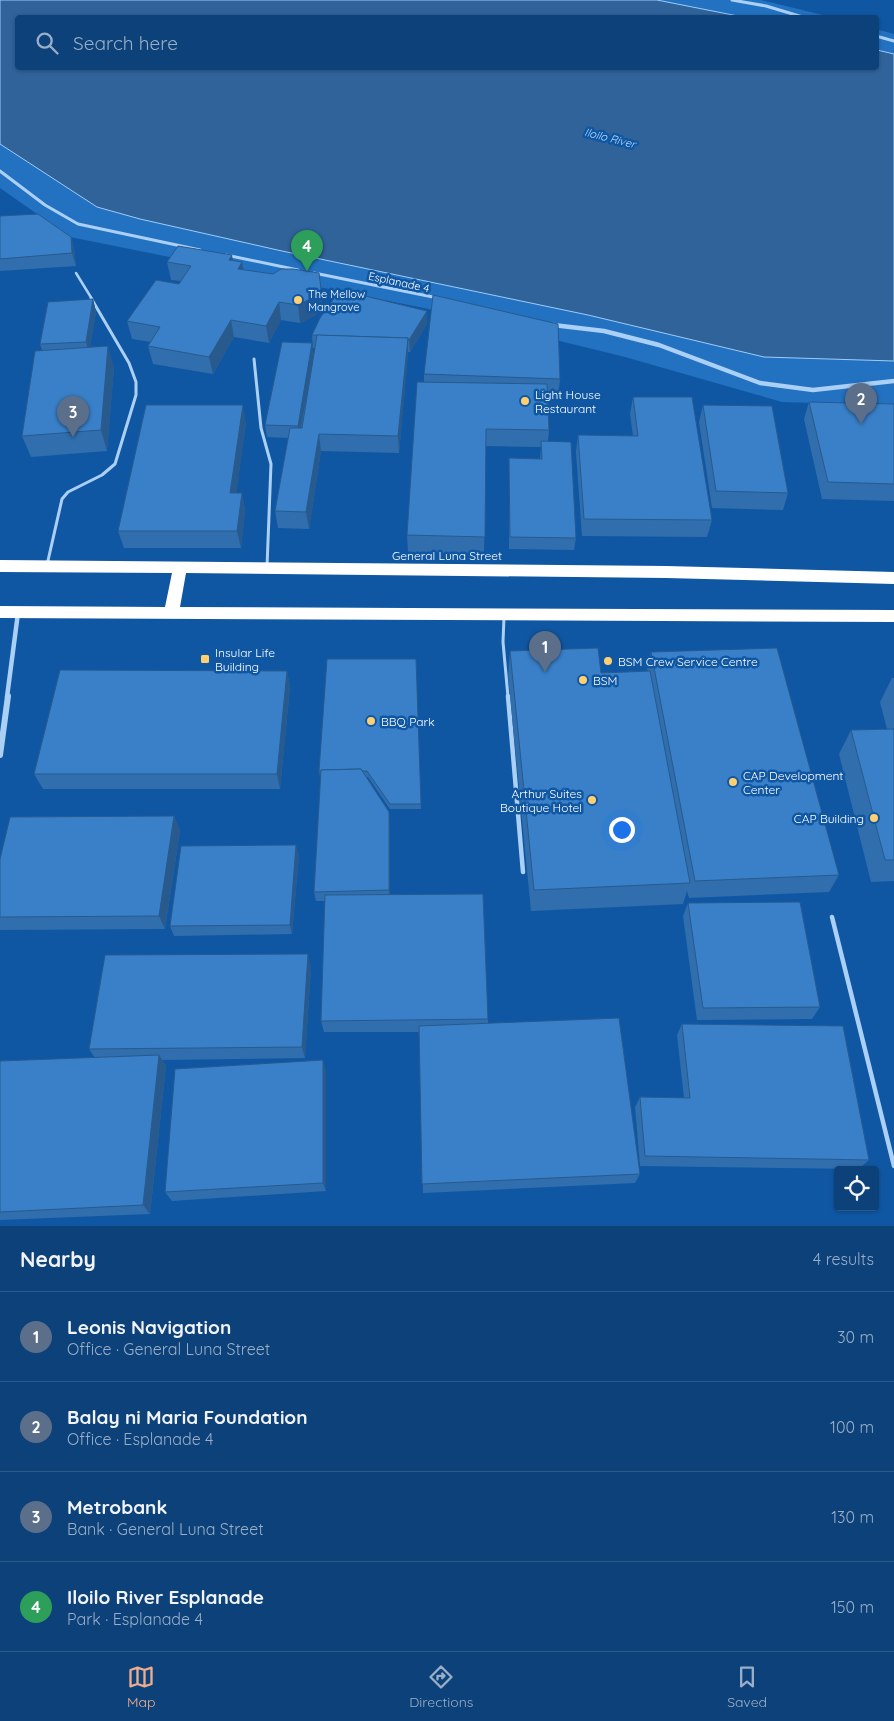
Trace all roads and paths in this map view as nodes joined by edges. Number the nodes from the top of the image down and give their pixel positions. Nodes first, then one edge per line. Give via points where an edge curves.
1 (732, 0) edge
2 (796, 15) edge
3 (879, 37) edge
4 (894, 41) edge
5 (0, 171) edge
6 (202, 250) edge
7 (222, 254) edge
8 (76, 273) dead end
9 (446, 301) edge
10 (545, 324) edge
11 (254, 358) dead end
12 (894, 381) edge
13 (0, 566) edge
14 (46, 567) junction
15 (180, 569) junction
16 (267, 569) junction
17 (894, 578) edge
18 (0, 612) edge
19 (18, 613) junction
20 (171, 614) junction
21 (504, 615) junction
22 (894, 616) edge
23 (0, 755) edge
24 (523, 872) dead end
25 (832, 917) dead end
26 (894, 1166) edge

1 - 2 street
3 - 4 street
5 - 6 street via 45,205 78,224
7 - 9 street, Esplanade 4
8 - 14 lane via 129,363 136,382 136,395 110,471 62,498
10 - 12 street via 604,331 659,345 760,383 813,390
11 - 16 lane via 261,428 271,464
13 - 14 highway, General Luna Street
14 - 15 highway, General Luna Street
15 - 16 highway, General Luna Street
15 - 20 highway
16 - 17 highway, General Luna Street via 666,572
18 - 19 highway
19 - 20 highway
19 - 23 street
20 - 21 highway
21 - 22 highway
21 - 24 lane via 503,642
25 - 26 lane

